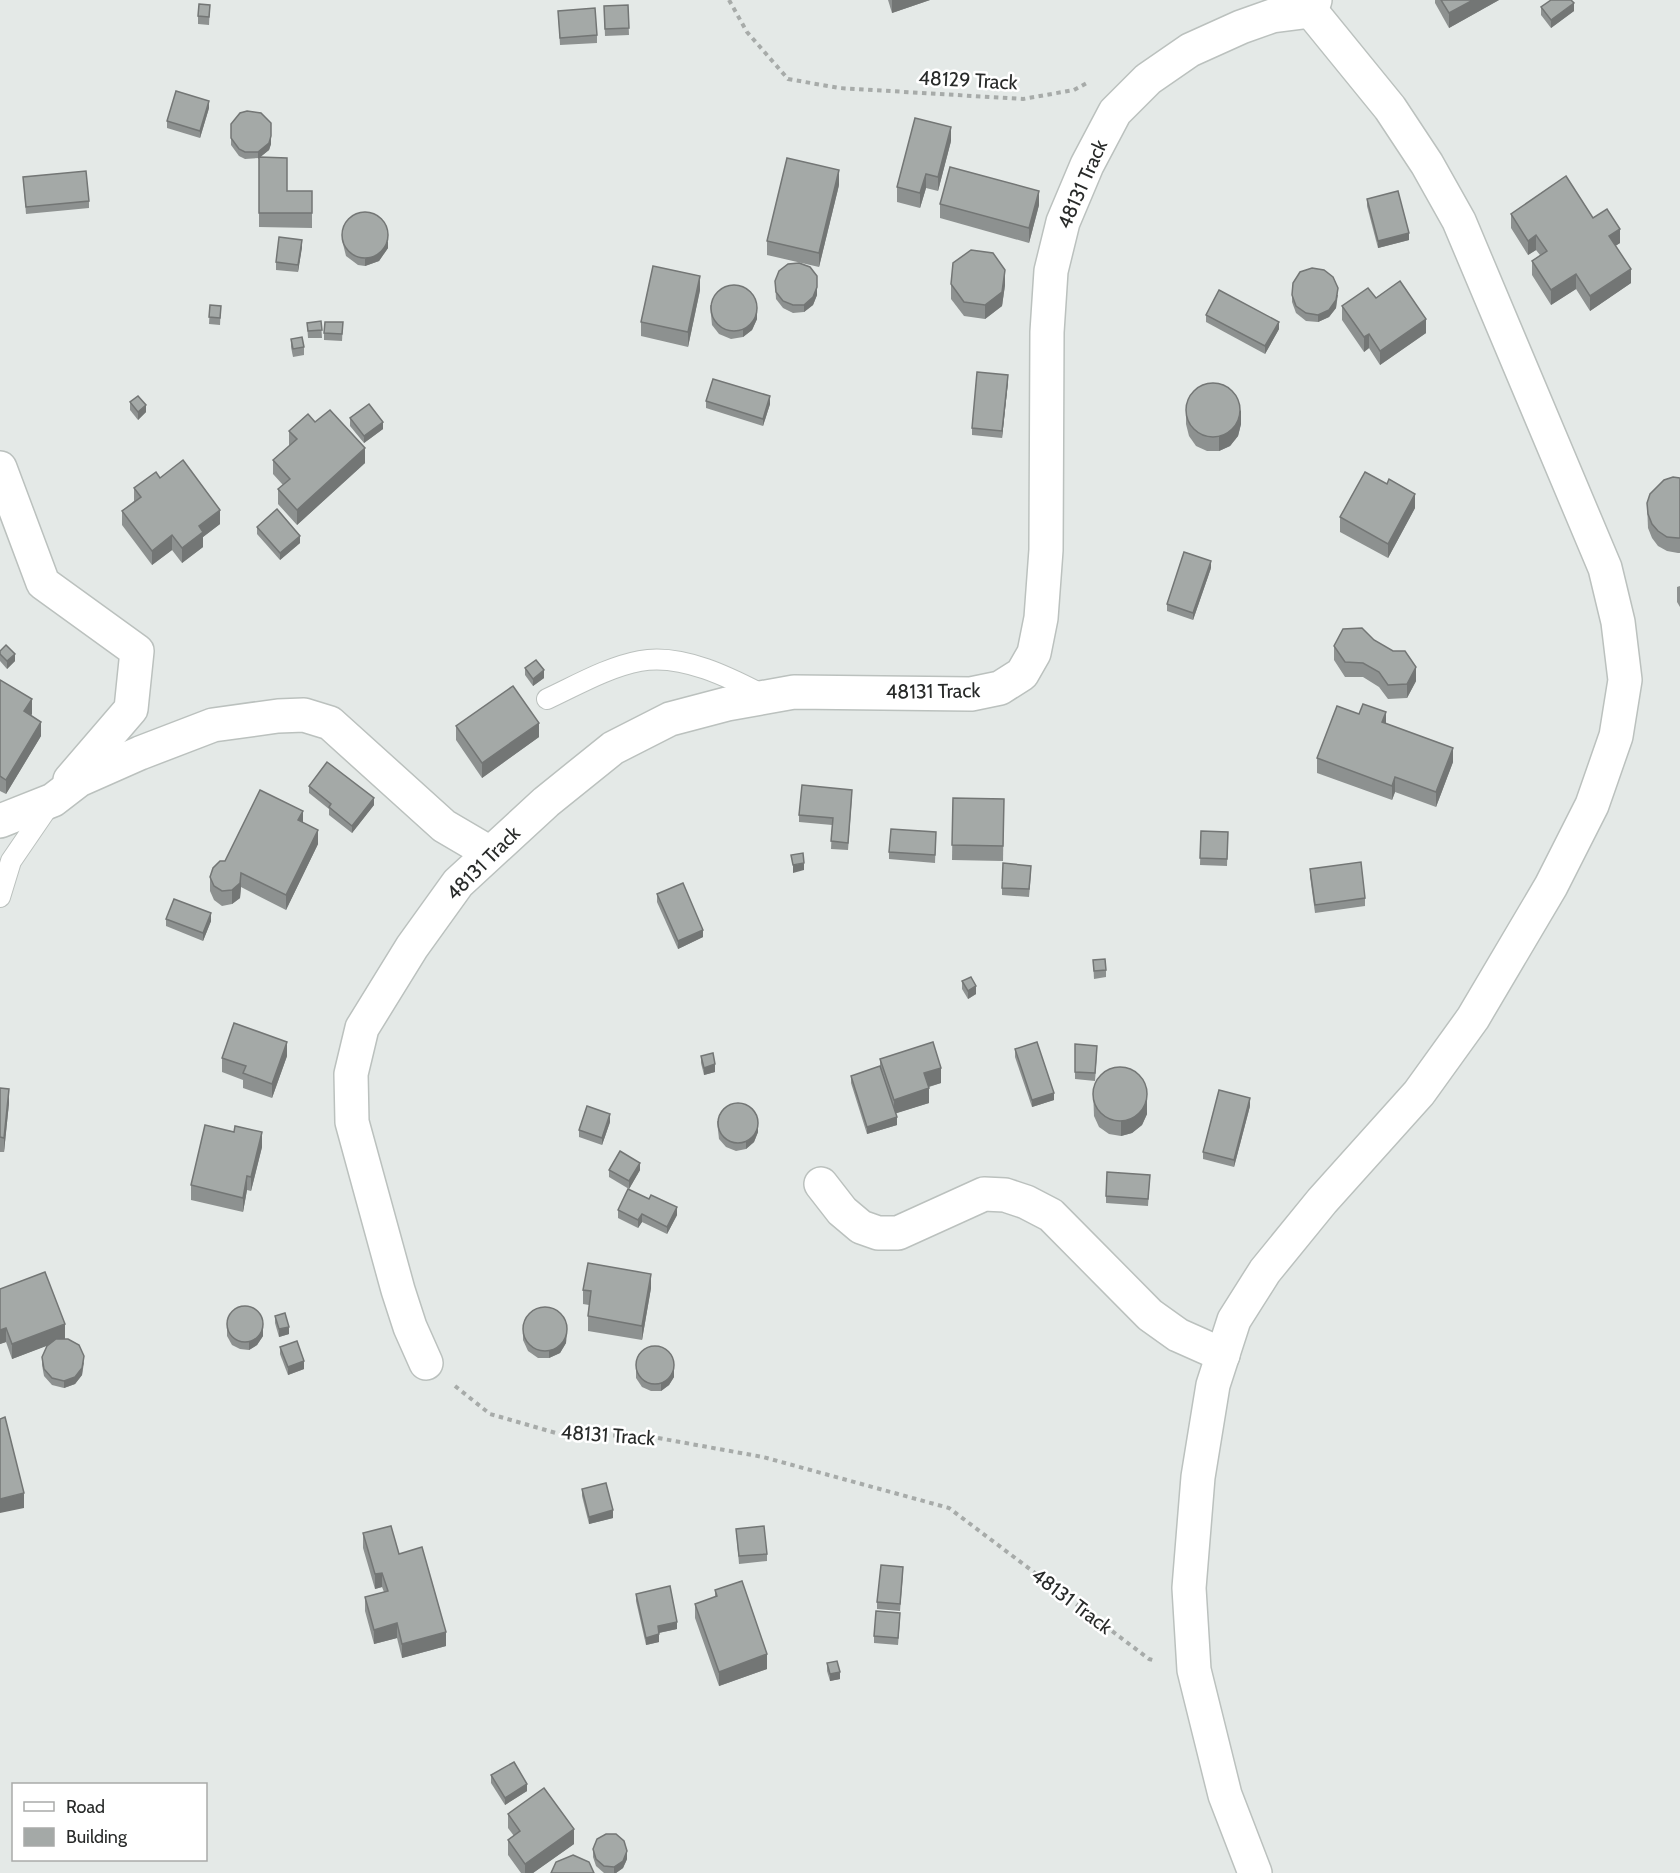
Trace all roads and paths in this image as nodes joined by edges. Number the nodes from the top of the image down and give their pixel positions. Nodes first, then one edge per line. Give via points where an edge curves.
1 (729, 0) edge
2 (1307, 4) edge
3 (1093, 79) dead end
4 (0, 468) edge
5 (767, 697) junction
6 (547, 699) dead end
7 (53, 800) junction
8 (0, 821) edge
9 (490, 853) junction
10 (0, 897) edge
11 (821, 1184) dead end
12 (1223, 1355) junction
13 (426, 1363) joint
14 (1194, 1670) junction
15 (1255, 1873) edge

1 - 3 path, 48129 Track via 747,32 788,79 839,88 1023,99 1074,90
2 - 5 street, 48131 Track via 1190,50 1148,79 1115,112 1087,165 1063,222 1051,271 1043,595 1034,653 1022,674 1000,688 971,694 794,692
2 - 12 street via 1390,108 1459,221 1605,568 1624,680 1616,736 1592,805 1551,886 1473,1018 1419,1093 1265,1271 1234,1320
4 - 7 street via 43,583 137,651 131,709
5 - 6 lane via 726,675 696,666 642,660
5 - 9 street, 48131 Track via 670,719 613,748
7 - 8 street
7 - 9 street via 79,780 213,724 304,715 330,723 444,826
7 - 10 lane via 11,861
9 - 13 street, 48131 Track via 458,883 387,985 362,1028 351,1074 352,1122 401,1299
11 - 12 street via 842,1211 861,1227 878,1233 898,1233 984,1194 1026,1202 1051,1215 1150,1315 1178,1335
12 - 14 street via 1213,1385 1198,1477 1189,1588
13 - 14 path, 48131 Track via 490,1413 563,1435 647,1436 763,1457 949,1508 1149,1659
14 - 15 street via 1225,1796

